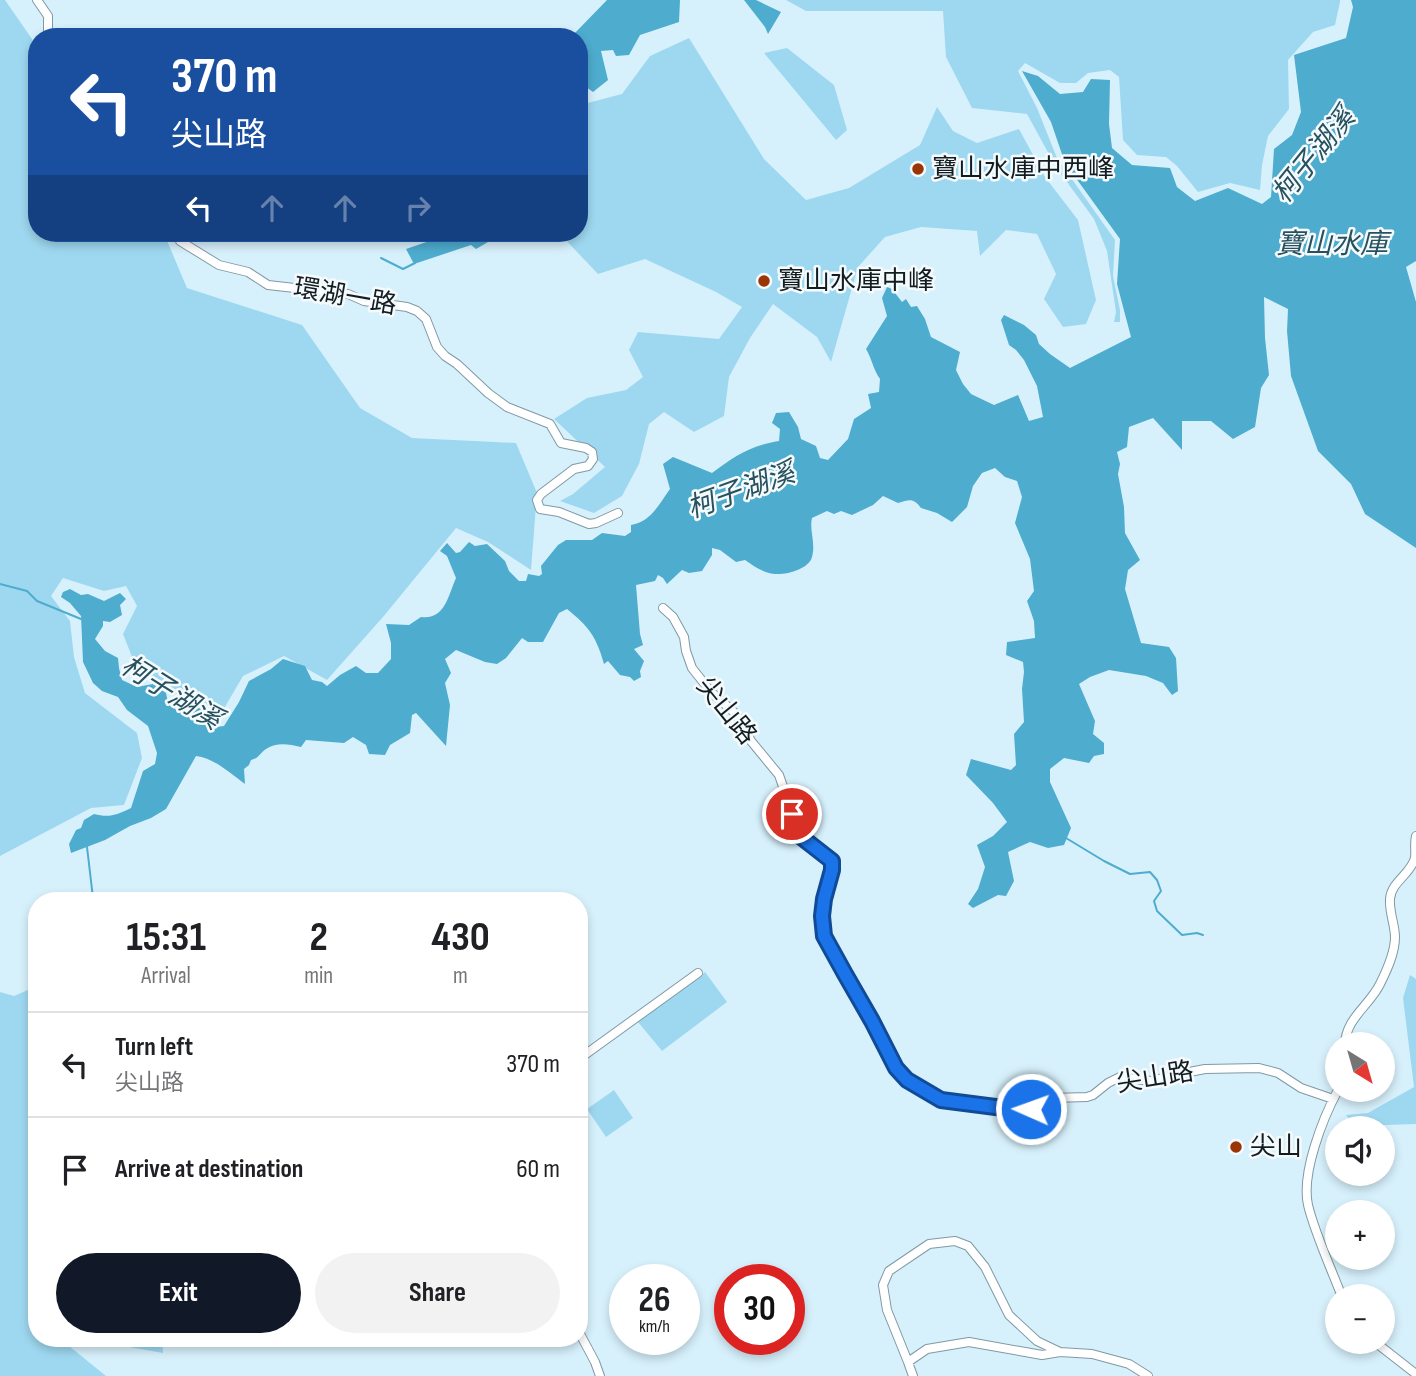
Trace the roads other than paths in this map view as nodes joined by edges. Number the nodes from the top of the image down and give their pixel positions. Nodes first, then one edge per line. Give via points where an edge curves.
1 (37, 0) edge
2 (48, 28) edge
3 (182, 242) edge
4 (618, 513) dead end
5 (663, 608) dead end
6 (1416, 836) edge
7 (698, 973) dead end
8 (1348, 1032) edge
9 (588, 1052) edge
10 (1325, 1093) edge
11 (1332, 1102) edge
12 (1337, 1284) edge
13 (586, 1347) edge
14 (1060, 1352) junction
15 (1390, 1354) edge
16 (908, 1362) junction
17 (1416, 1374) edge
18 (600, 1376) edge
19 (913, 1376) edge
20 (1148, 1376) edge

1 - 2 street via 48,16
3 - 4 street, 環湖一路 via 219,265 248,272 268,285 348,294 417,311 426,319 437,347 488,393 507,407 550,424 561,443 592,452 589,466 574,469 541,494 537,500 540,509 589,524
5 - 10 street, 尖山路 via 684,637 692,668 736,714 779,775 800,836 832,861 822,916 824,936 896,1068 907,1080 941,1100 1019,1110 1052,1098 1087,1097 1121,1077 1151,1081 1205,1069 1259,1068 1278,1073 1301,1088
6 - 8 street via 1415,857 1390,898 1395,939 1392,957 1379,987
7 - 9 street
11 - 12 street via 1312,1158 1308,1203
13 - 18 street
14 - 16 street via 1042,1355 969,1342 927,1349
14 - 16 street via 1037,1341 1009,1315 985,1267 968,1247 956,1241 929,1244 889,1271 883,1285 887,1310
14 - 20 street via 1092,1354 1129,1364
15 - 17 street
16 - 19 street

